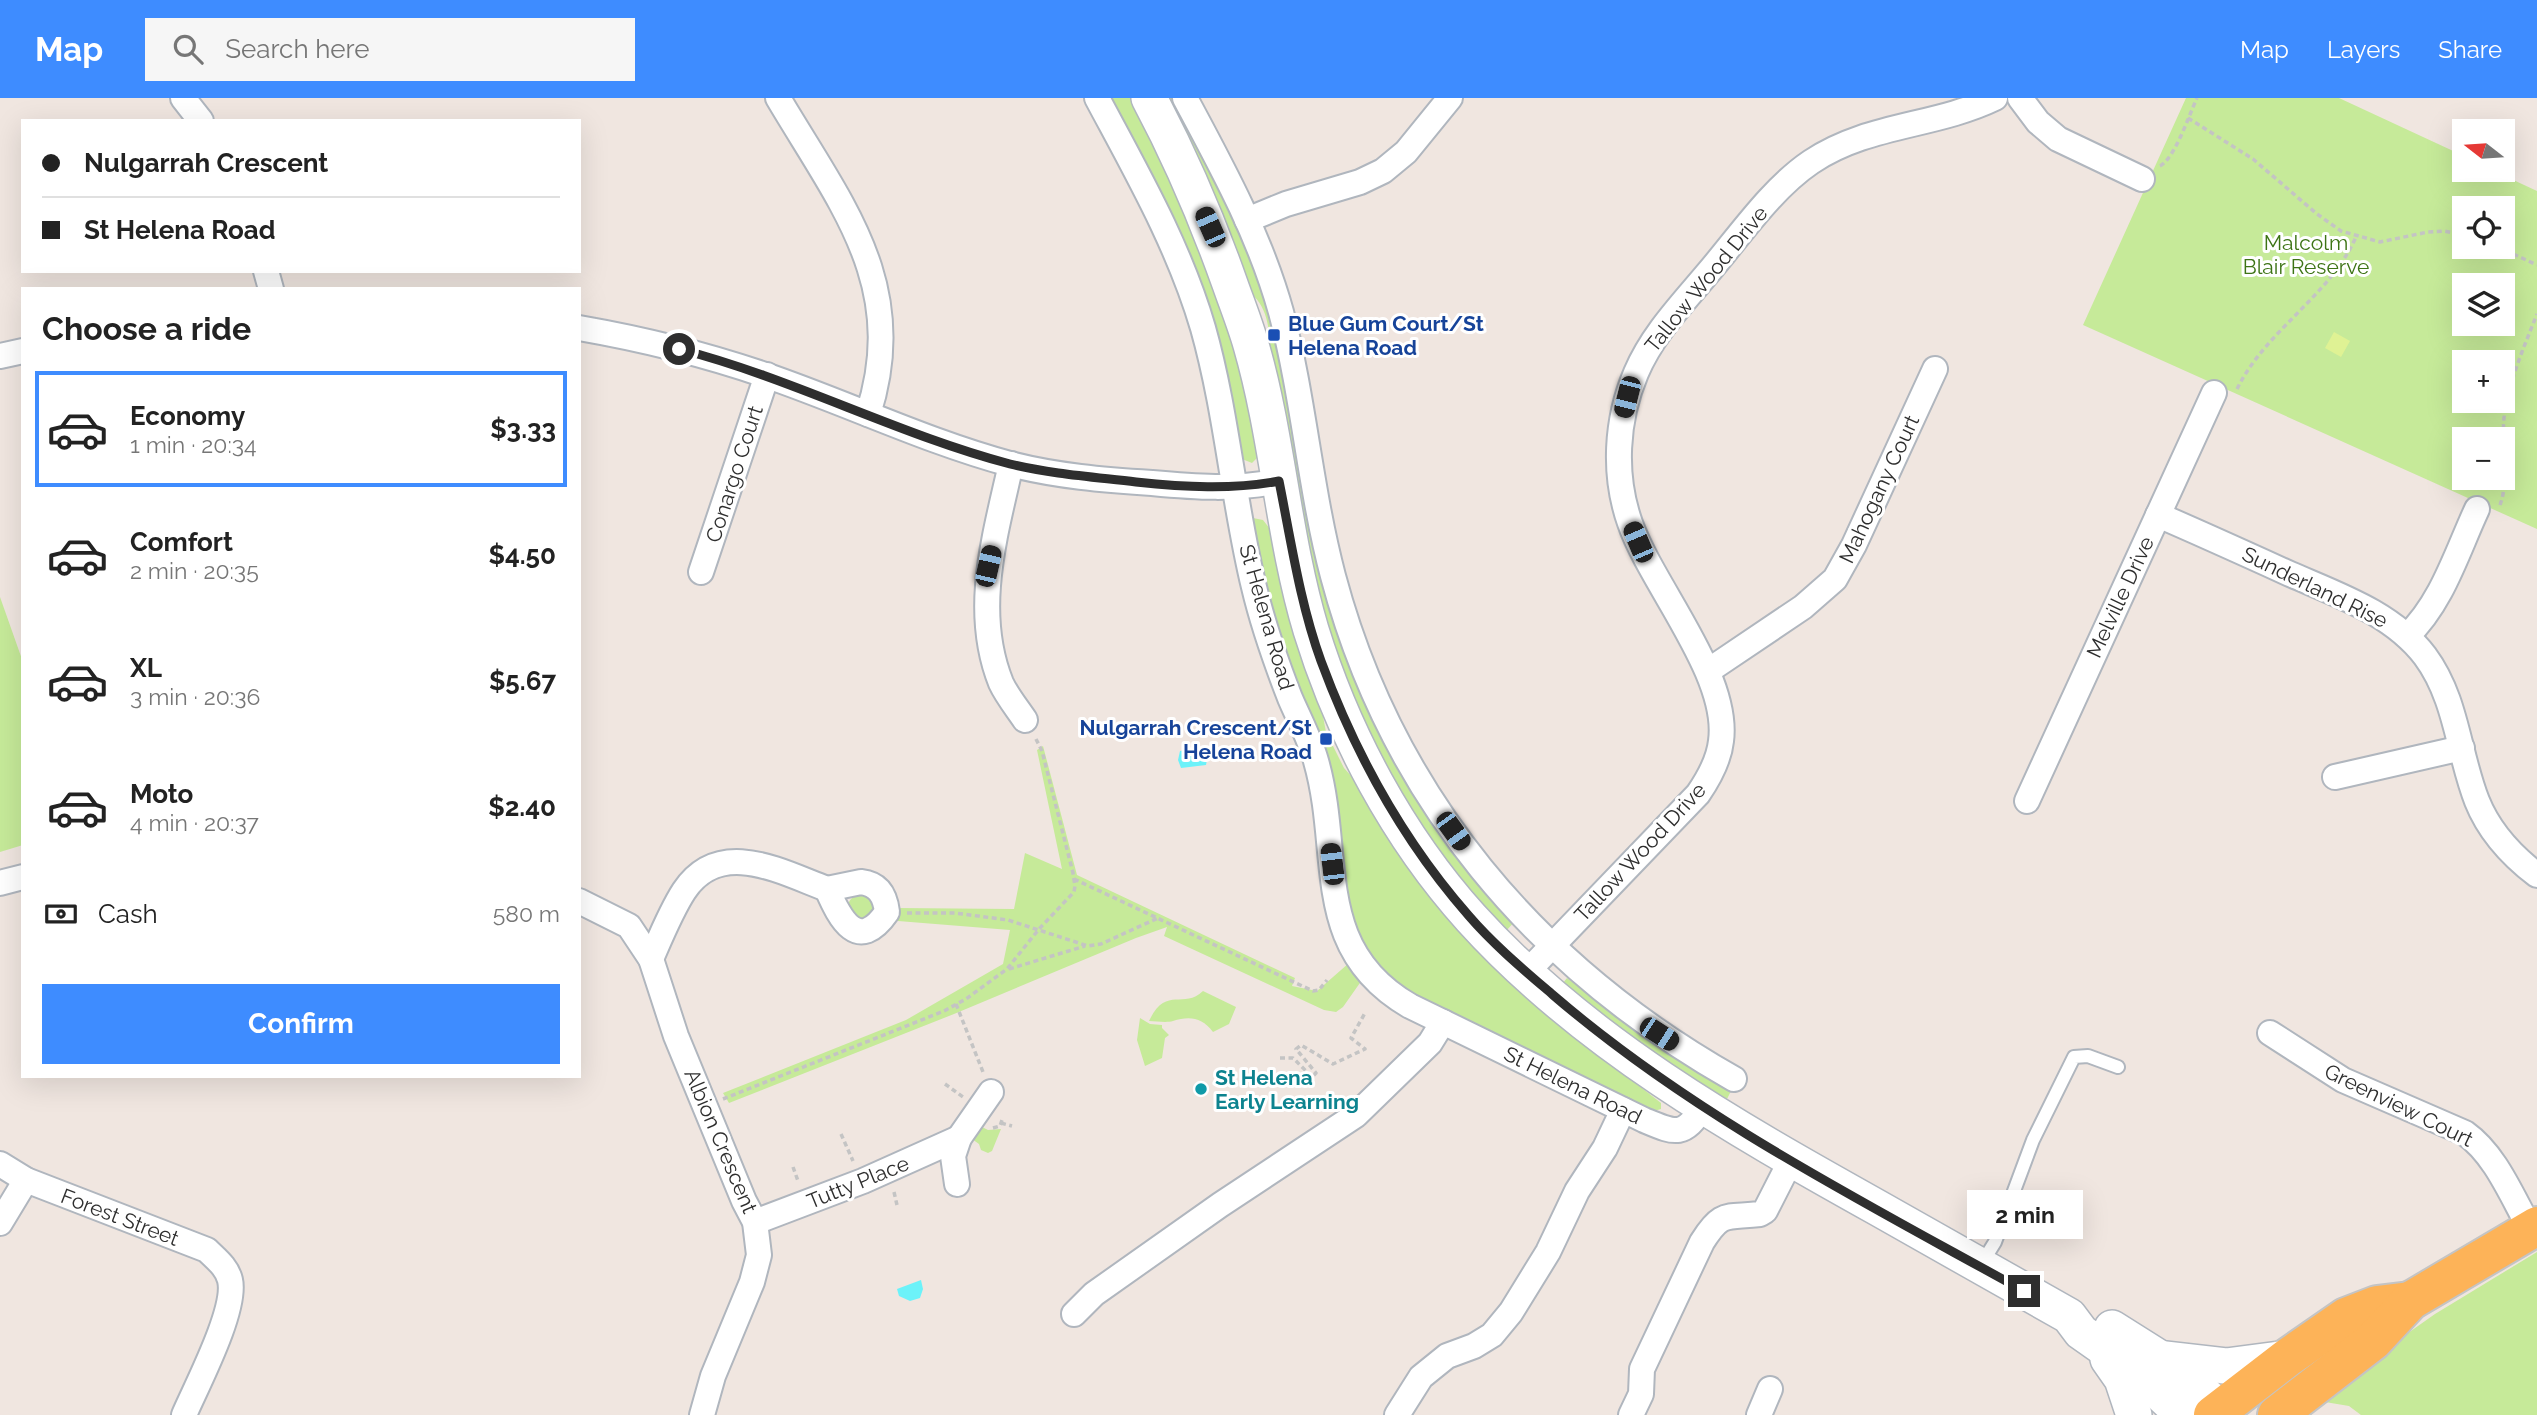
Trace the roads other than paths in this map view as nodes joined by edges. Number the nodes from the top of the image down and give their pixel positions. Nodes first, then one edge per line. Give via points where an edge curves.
1 (183, 98) edge
2 (778, 98) edge
3 (1097, 98) edge
4 (1149, 98) edge
5 (1185, 98) edge
6 (1450, 98) edge
7 (1995, 98) edge
8 (2020, 98) edge
9 (199, 119) edge
10 (2148, 172) road end
11 (1247, 220) junction
12 (581, 328) edge
13 (21, 351) edge
14 (0, 356) edge
15 (1936, 369) dead end
16 (767, 375) junction
17 (2223, 395) road end
18 (868, 414) junction
19 (1011, 464) junction
20 (1279, 481) junction
21 (1235, 486) junction
22 (2487, 511) road end
23 (2158, 515) junction
24 (701, 572) dead end
25 (2407, 636) junction
26 (1707, 671) junction
27 (1025, 720) road end
28 (2462, 748) junction
29 (2335, 777) dead end
30 (2026, 801) dead end
31 (2537, 875) edge
32 (21, 878) edge
33 (0, 883) edge
34 (827, 889) junction
35 (581, 902) edge
36 (1551, 947) junction
37 (651, 959) junction
38 (1527, 972) junction
39 (1443, 1022) junction
40 (2270, 1033) dead end
41 (2118, 1067) dead end
42 (1734, 1079) dead end
43 (987, 1082) road end
44 (1703, 1108) junction
45 (1623, 1110) junction
46 (959, 1138) junction
47 (1791, 1160) junction
48 (0, 1164) edge
49 (26, 1180) junction
50 (957, 1184) dead end
51 (755, 1222) junction
52 (0, 1223) edge
53 (2534, 1228) edge
54 (1980, 1266) junction
55 (2410, 1301) junction
56 (1074, 1314) dead end
57 (2068, 1316) junction
58 (2097, 1345) junction
59 (2287, 1358) junction
60 (2162, 1359) junction
61 (1770, 1389) dead end
62 (2219, 1413) edge
63 (184, 1415) edge
64 (702, 1415) edge
65 (1397, 1415) edge
66 (1631, 1415) edge
67 (1759, 1415) edge
68 (2134, 1415) edge
69 (2182, 1415) edge
70 (2277, 1415) edge

1 - 9 street
2 - 18 street via 851,222 878,296 880,359
3 - 21 street, St Helena Road via 1186,277 1217,384
4 - 20 main road, St Helena Road via 1210,227 1251,344
5 - 11 street
6 - 11 street via 1406,152 1383,171
7 - 26 street, Tallow Wood Drive via 1848,141 1810,162 1778,191 1645,354 1622,417 1619,461 1625,505 1638,542
8 - 10 street via 2058,139
11 - 36 street via 1279,307 1323,534 1345,618 1371,685 1392,734 1429,798 1472,857
12 - 16 street
13 - 14 street
15 - 26 street, Mahogany Court via 1835,579 1803,607
16 - 18 street
16 - 24 street, Conargo Court
17 - 23 street, Melville Drive
18 - 19 street
19 - 21 street via 1144,483
19 - 27 street via 988,566 987,611 1002,685
20 - 21 street
20 - 38 main road, St Helena Road via 1312,634 1367,765 1432,870 1474,922
21 - 39 street, St Helena Road via 1262,616 1320,774 1340,923 1356,957 1374,980
22 - 25 street via 2434,603
23 - 25 street, Sunderland Rise via 2367,609
23 - 30 street, Melville Drive
25 - 28 street, Sunderland Rise via 2442,684
26 - 36 street, Tallow Wood Drive via 1719,702 1722,729 1718,756 1706,782
28 - 29 street
28 - 31 street, Sunderland Rise via 2484,816 2504,845
32 - 33 street
34 - 34 street via 840,918 856,930 871,929 887,912 881,893 868,883
34 - 37 street via 753,863 718,863 687,887
35 - 37 street, Albion Crescent via 629,926
36 - 38 street, Tallow Wood Drive
36 - 42 street via 1629,1013
37 - 51 street, Albion Crescent via 676,1036
38 - 44 main road, St Helena Road via 1607,1040
39 - 45 street, St Helena Road
39 - 56 street via 1430,1043 1356,1115 1220,1205 1094,1294
40 - 53 street, Greenview Court via 2343,1080 2465,1133 2488,1155
41 - 54 lane via 2088,1056 2074,1057 2033,1140 1995,1242
43 - 46 street
44 - 45 street, St Helena Road via 1688,1127 1676,1131
44 - 47 main road, St Helena Road
45 - 65 street via 1548,1252 1511,1311 1492,1335 1447,1356 1421,1377
46 - 50 street via 953,1156
46 - 51 street, Tutty Place
47 - 54 main road, St Helena Road
47 - 66 street via 1765,1211 1714,1223 1642,1369 1641,1395
48 - 49 street, Forest Street
49 - 52 street
49 - 63 street, Forest Street via 207,1250 223,1264 230,1280 230,1302
51 - 64 street, Albion Crescent via 758,1255 752,1282
53 - 55 main road
54 - 57 main road, St Helena Road
55 - 59 main road via 2361,1310
55 - 70 main road via 2373,1341
57 - 58 main road, St Helena Road
57 - 60 main road, St Helena Road via 2099,1322
58 - 68 main road via 2123,1379
58 - 69 main road, St Helena Road via 2135,1370
59 - 60 main road via 2226,1366
59 - 62 main road
60 - 62 main road, St Helena Road via 2197,1384
61 - 67 street

